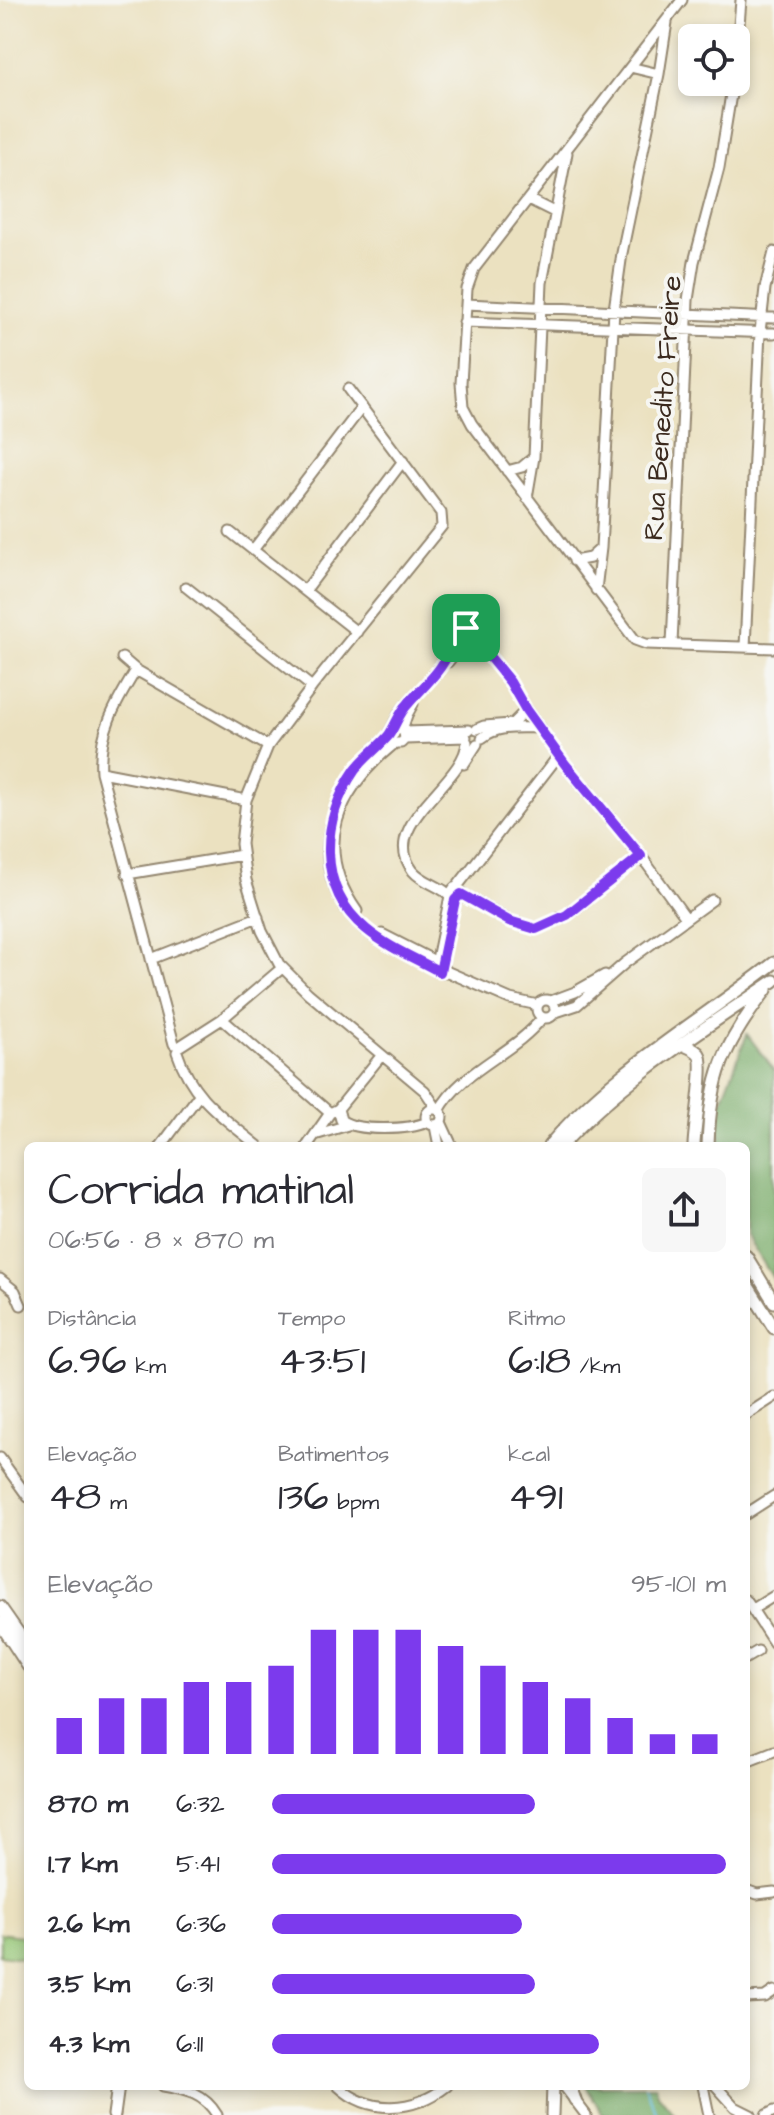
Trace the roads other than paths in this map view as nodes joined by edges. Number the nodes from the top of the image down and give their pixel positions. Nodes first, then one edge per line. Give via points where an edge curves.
1 (682, 0) edge
2 (741, 0) edge
3 (667, 19) junction
4 (739, 24) edge
5 (630, 67) junction
6 (659, 74) junction
7 (731, 96) edge
8 (568, 149) junction
9 (528, 199) junction
10 (554, 212) junction
11 (774, 252) edge
12 (466, 304) junction
13 (540, 307) junction
14 (614, 310) junction
15 (687, 314) junction
16 (761, 318) junction
17 (774, 318) edge
18 (464, 322) junction
19 (539, 324) junction
20 (614, 327) junction
21 (686, 331) junction
22 (760, 332) junction
23 (774, 333) edge
24 (348, 389) dead end
25 (362, 407) junction
26 (534, 457) junction
27 (403, 461) junction
28 (507, 471) junction
29 (527, 498) junction
30 (230, 532) dead end
31 (601, 548) junction
32 (253, 550) junction
33 (574, 561) junction
34 (186, 587) dead end
35 (596, 590) junction
36 (305, 591) junction
37 (357, 632) junction
38 (672, 644) junction
39 (745, 647) junction
40 (774, 648) edge
41 (122, 658) dead end
42 (136, 670) junction
43 (312, 687) junction
44 (526, 710) junction
45 (540, 728) junction
46 (398, 735) junction
47 (473, 737) junction
48 (268, 746) junction
49 (559, 755) junction
50 (101, 772) junction
51 (246, 800) junction
52 (242, 855) junction
53 (641, 856) junction
54 (127, 874) junction
55 (454, 894) junction
56 (712, 900) dead end
57 (258, 917) junction
58 (686, 918) junction
59 (151, 959) junction
60 (625, 963) junction
61 (774, 963) edge
62 (282, 968) junction
63 (440, 968) junction
64 (773, 982) edge
65 (551, 1001) junction
66 (538, 1005) junction
67 (556, 1012) junction
68 (542, 1018) junction
69 (222, 1019) junction
70 (682, 1044) junction
71 (177, 1047) junction
72 (381, 1056) junction
73 (199, 1095) junction
74 (336, 1112) junction
75 (435, 1117) junction
76 (348, 1125) junction
77 (315, 1136) junction
78 (164, 1142) edge
79 (253, 1142) edge
80 (310, 1142) edge
81 (438, 1142) edge
82 (450, 1142) edge
83 (552, 1142) edge
84 (565, 1142) edge
85 (694, 1142) edge
86 (708, 1142) edge
87 (750, 1263) edge
88 (0, 1279) edge
89 (750, 1289) edge
90 (774, 1302) edge
91 (21, 1305) dead end
92 (774, 1328) edge
93 (774, 1397) edge
94 (750, 1412) edge
95 (0, 1458) edge
96 (24, 1491) edge
97 (774, 1496) edge
98 (750, 1511) edge
99 (774, 1596) edge
100 (750, 1605) edge
101 (0, 1607) edge
102 (753, 1609) junction
103 (0, 1623) edge
104 (24, 1630) edge
105 (774, 1643) edge
106 (758, 1651) dead end
107 (750, 1656) edge
108 (24, 1660) edge
109 (774, 1751) edge
110 (750, 1760) edge
111 (750, 1891) edge
112 (774, 1892) edge
113 (774, 1991) edge
114 (750, 1998) edge
115 (117, 2090) edge
116 (124, 2090) edge
117 (180, 2090) edge
118 (342, 2090) edge
119 (439, 2090) edge
120 (553, 2090) edge
121 (569, 2090) edge
122 (704, 2090) edge
123 (720, 2090) edge
124 (575, 2100) joint
125 (774, 2111) edge
126 (584, 2114) edge
127 (114, 2115) edge
128 (121, 2115) edge
129 (217, 2115) edge
130 (552, 2115) edge
131 (709, 2115) edge
132 (751, 2115) edge
133 (766, 2115) edge

1 - 3 street
2 - 4 street
3 - 5 street
3 - 6 street
5 - 6 street
5 - 8 street
6 - 14 street
7 - 15 street, Rua Benedito Freire
8 - 9 street
8 - 10 street
9 - 10 street
9 - 12 street via 474,269
10 - 13 street
11 - 16 street
12 - 13 street
12 - 18 street
13 - 14 street
13 - 19 street
14 - 15 street
14 - 20 street
15 - 16 street
15 - 21 street, Rua Benedito Freire
16 - 17 street
16 - 22 street
18 - 19 street
18 - 28 street via 463,407
19 - 20 street
19 - 26 street
20 - 21 street
20 - 31 street
21 - 22 street
21 - 38 street, Rua Benedito Freire
22 - 23 street
22 - 39 street
24 - 25 street
25 - 27 street
25 - 32 street
26 - 28 street
26 - 29 street
27 - 36 street
27 - 37 street via 441,513 442,526
28 - 29 street
29 - 33 street
30 - 32 street
31 - 33 street via 590,558
31 - 35 street
32 - 36 street
33 - 35 street
34 - 43 street
35 - 38 street via 632,638
36 - 37 street
37 - 43 street
38 - 39 street
39 - 40 street
41 - 42 street
42 - 48 street
42 - 50 street via 103,733
43 - 48 street
44 - 45 street
44 - 46 street via 490,655 460,636 401,711
44 - 47 street via 512,724 484,726
45 - 47 street
45 - 49 street
46 - 47 street
46 - 63 street via 357,778 342,806 335,836 337,868 364,921
47 - 55 street via 409,827 405,846 414,872
48 - 51 street
49 - 53 street
49 - 55 street
50 - 51 street
50 - 54 street
51 - 52 street
52 - 54 street
52 - 57 street
53 - 55 street via 567,915 536,929
53 - 58 street
54 - 59 street
55 - 63 street
56 - 58 street
57 - 59 street
57 - 62 street
58 - 60 street
59 - 71 street
60 - 65 street
60 - 67 street via 577,1005
61 - 83 street via 612,1085
62 - 69 street
62 - 72 street
63 - 66 street via 500,995
64 - 70 street
64 - 86 street via 738,1027 719,1067
65 - 66 street
65 - 67 street
66 - 68 street
67 - 68 street
68 - 75 street via 454,1091
69 - 71 street
69 - 74 street
70 - 84 street
70 - 85 street via 698,1053 703,1063
71 - 73 street via 183,1070
72 - 74 street
72 - 75 street via 425,1091
73 - 78 street
73 - 79 street
74 - 76 street
74 - 77 street
75 - 76 street via 411,1127
75 - 81 street
75 - 82 street
76 - 77 street
77 - 80 street
87 - 90 street
88 - 91 street via 15,1291
89 - 92 street
93 - 94 street
95 - 96 street
97 - 98 street
99 - 102 street
100 - 102 street
101 - 104 street
102 - 105 street
103 - 108 street
106 - 107 street
109 - 110 street
111 - 112 street
113 - 114 street
115 - 127 street
116 - 128 street
117 - 129 street via 197,2094
118 - 119 street via 365,2104 386,2108 408,2105
120 - 130 street
121 - 124 street
122 - 131 street
123 - 132 street
124 - 126 street
125 - 133 street

